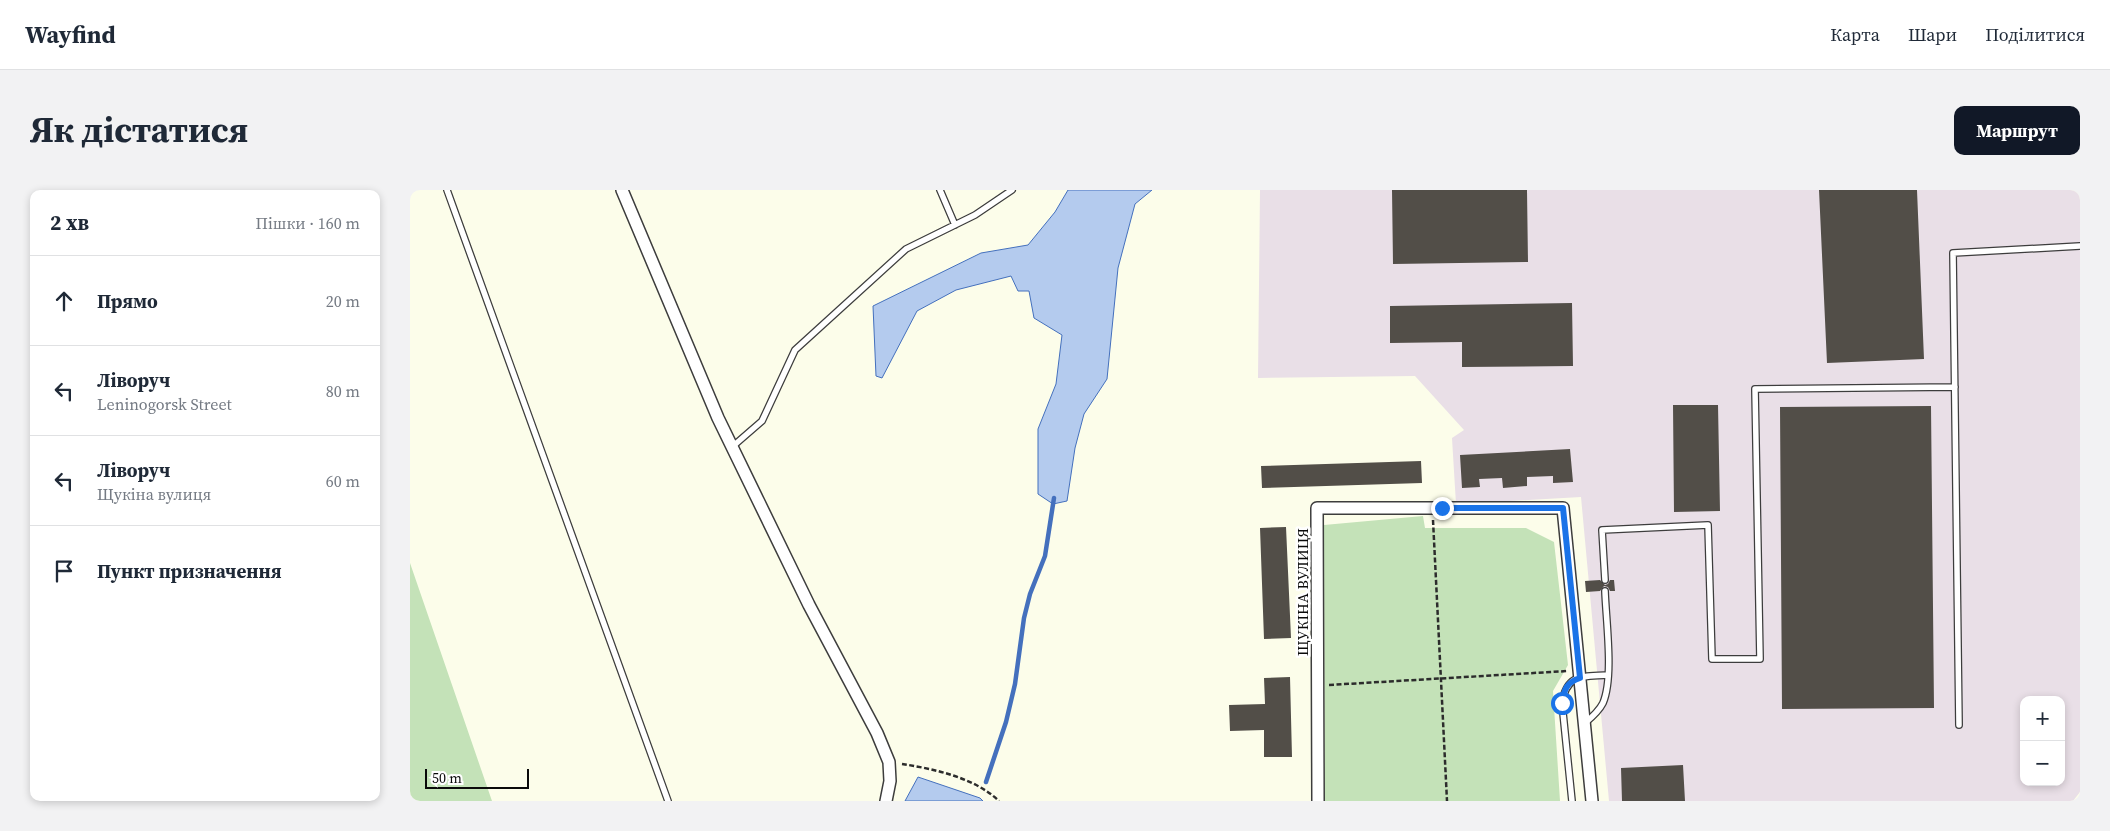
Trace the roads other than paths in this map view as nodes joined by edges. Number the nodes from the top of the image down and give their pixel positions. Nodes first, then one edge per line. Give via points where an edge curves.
1 (447, 190) edge
2 (622, 190) edge
3 (940, 190) edge
4 (1012, 190) edge
5 (955, 225) junction
6 (2080, 246) edge
7 (1955, 387) junction
8 (732, 447) junction
9 (1605, 580) dead end
10 (1605, 591) dead end
11 (1580, 674) junction
12 (1608, 675) junction
13 (1585, 723) junction
14 (1959, 725) dead end
15 (668, 801) edge
16 (886, 801) edge
17 (1318, 801) edge
18 (1572, 801) edge
19 (1592, 801) edge

1 - 15 lane
2 - 8 street via 704,388
3 - 5 lane
4 - 5 lane
5 - 8 lane via 906,248 795,350 762,421
6 - 7 lane via 1953,254
7 - 9 lane via 1755,389 1760,659 1712,660 1708,525 1602,530
7 - 14 lane
8 - 16 street via 890,762
10 - 12 lane
11 - 12 lane
11 - 13 street
11 - 17 street, ЩУКІНА ВУЛИЦЯ via 1563,508 1317,508
11 - 18 lane via 1564,690 1562,703
12 - 13 lane via 1602,705
13 - 19 street

